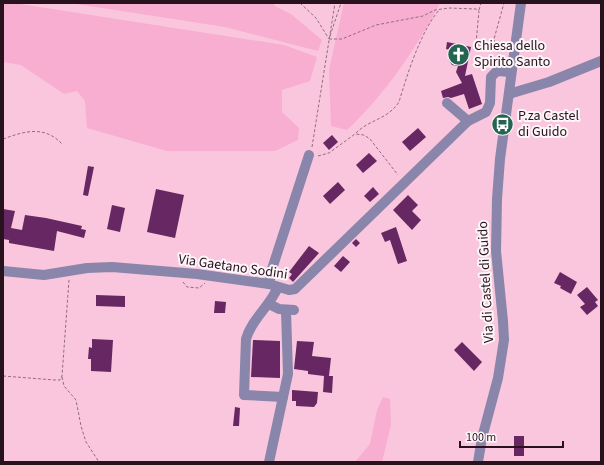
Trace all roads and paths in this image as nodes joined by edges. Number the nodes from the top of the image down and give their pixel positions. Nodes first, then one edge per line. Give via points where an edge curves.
1 (300, 3) edge
2 (335, 3) edge
3 (341, 3) edge
4 (481, 3) edge
5 (504, 3) edge
6 (520, 3) edge
7 (442, 9) junction
8 (479, 11) junction
9 (329, 40) junction
10 (496, 49) junction
11 (601, 61) edge
12 (511, 72) junction
13 (494, 74) junction
14 (509, 94) junction
15 (447, 103) dead end
16 (468, 121) junction
17 (356, 134) junction
18 (3, 139) edge
19 (63, 145) dead end
20 (310, 155) junction
21 (404, 182) junction
22 (3, 271) edge
23 (70, 271) junction
24 (178, 273) junction
25 (213, 276) junction
26 (273, 286) junction
27 (269, 304) junction
28 (3, 376) edge
29 (62, 376) junction
30 (283, 397) junction
31 (99, 462) edge
32 (268, 462) edge
33 (478, 462) edge

1 - 9 path via 316,18
2 - 9 path
3 - 9 path
4 - 8 path
5 - 10 path via 494,39
6 - 12 street, Via di Castel di Guido
7 - 8 path
7 - 9 path via 423,16 376,25 342,40
7 - 17 path via 434,17 414,57 399,102 389,115 367,124
8 - 10 path via 476,43
9 - 20 path
10 - 13 path via 498,55
11 - 14 street via 550,82
12 - 13 street via 497,71
12 - 14 street, Via di Castel di Guido
13 - 16 street, Via Gaetano Sodini via 490,77 490,103 486,112
14 - 33 street, Via di Castel di Guido via 500,158 496,227 504,340 498,378
15 - 16 street
16 - 21 street, Via Gaetano Sodini
17 - 20 path via 329,153
17 - 21 path via 370,139
18 - 19 path via 24,132 49,133
20 - 26 street via 272,269
21 - 26 street, Via Gaetano Sodini via 299,287 291,290
22 - 23 street, Via Gaetano Sodini via 44,274
23 - 24 street, Via Gaetano Sodini via 107,267
23 - 29 path
24 - 25 street, Via Gaetano Sodini
24 - 25 path via 187,287 199,288
25 - 26 street, Via Gaetano Sodini
26 - 27 street
27 - 30 street via 279,310 290,310 288,374
27 - 30 street via 248,332 246,339 244,395
28 - 29 path via 55,380 60,380
29 - 31 path via 64,386 76,400 86,442
30 - 32 street

